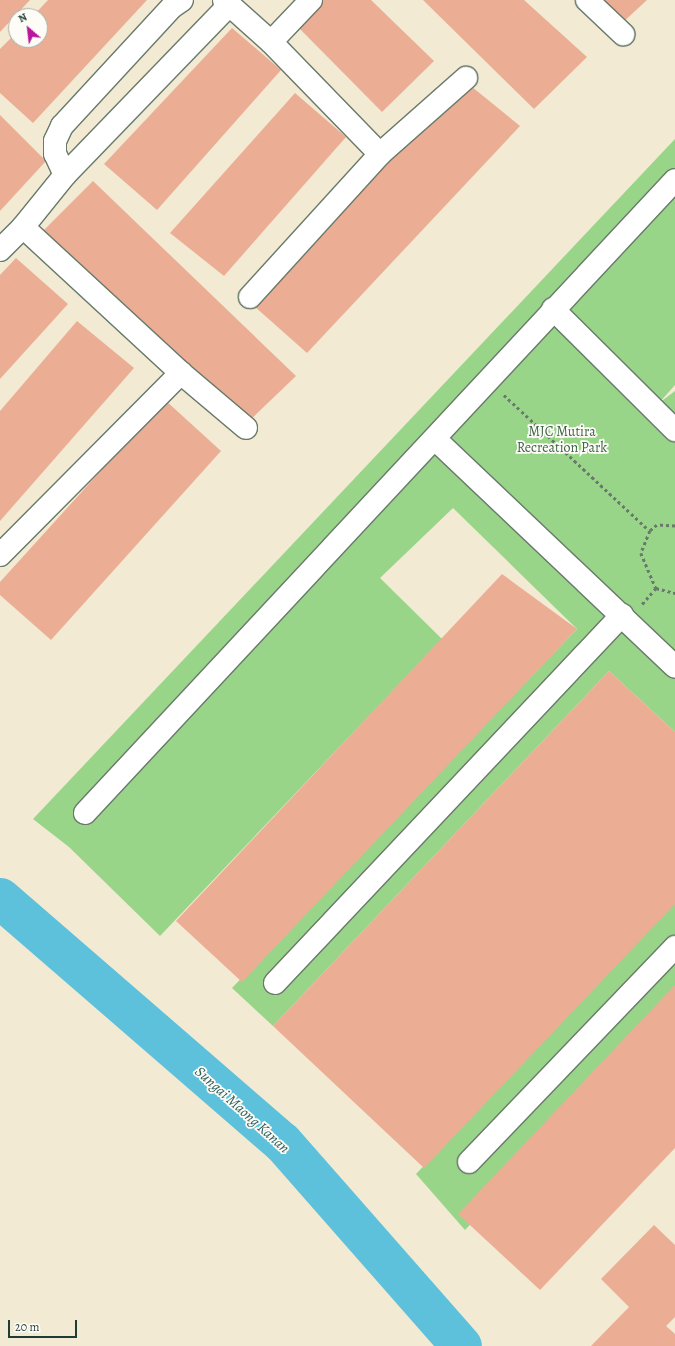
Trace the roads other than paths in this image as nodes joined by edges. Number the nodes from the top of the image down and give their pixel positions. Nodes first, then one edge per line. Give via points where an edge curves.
1 (182, 0) edge
2 (311, 0) edge
3 (587, 0) edge
4 (226, 3) edge
5 (623, 34) dead end
6 (271, 42) junction
7 (466, 78) dead end
8 (380, 154) junction
9 (65, 175) junction
10 (675, 180) edge
11 (23, 227) junction
12 (0, 250) edge
13 (250, 297) dead end
14 (553, 309) junction
15 (181, 373) junction
16 (246, 428) dead end
17 (675, 430) edge
18 (435, 439) junction
19 (0, 555) edge
20 (622, 615) junction
21 (675, 667) edge
22 (85, 813) dead end
23 (675, 946) edge
24 (275, 983) dead end
25 (469, 1162) dead end

1 - 9 street via 167,12 62,126 55,141 55,154
2 - 6 street
3 - 5 street
4 - 6 street
4 - 9 street
6 - 8 street
7 - 8 street
8 - 13 street
9 - 11 street
10 - 14 street
11 - 12 street
11 - 15 street
14 - 17 street
14 - 18 street
15 - 16 street
15 - 19 street
18 - 20 street
18 - 22 street
20 - 21 street
20 - 24 street
23 - 25 street

